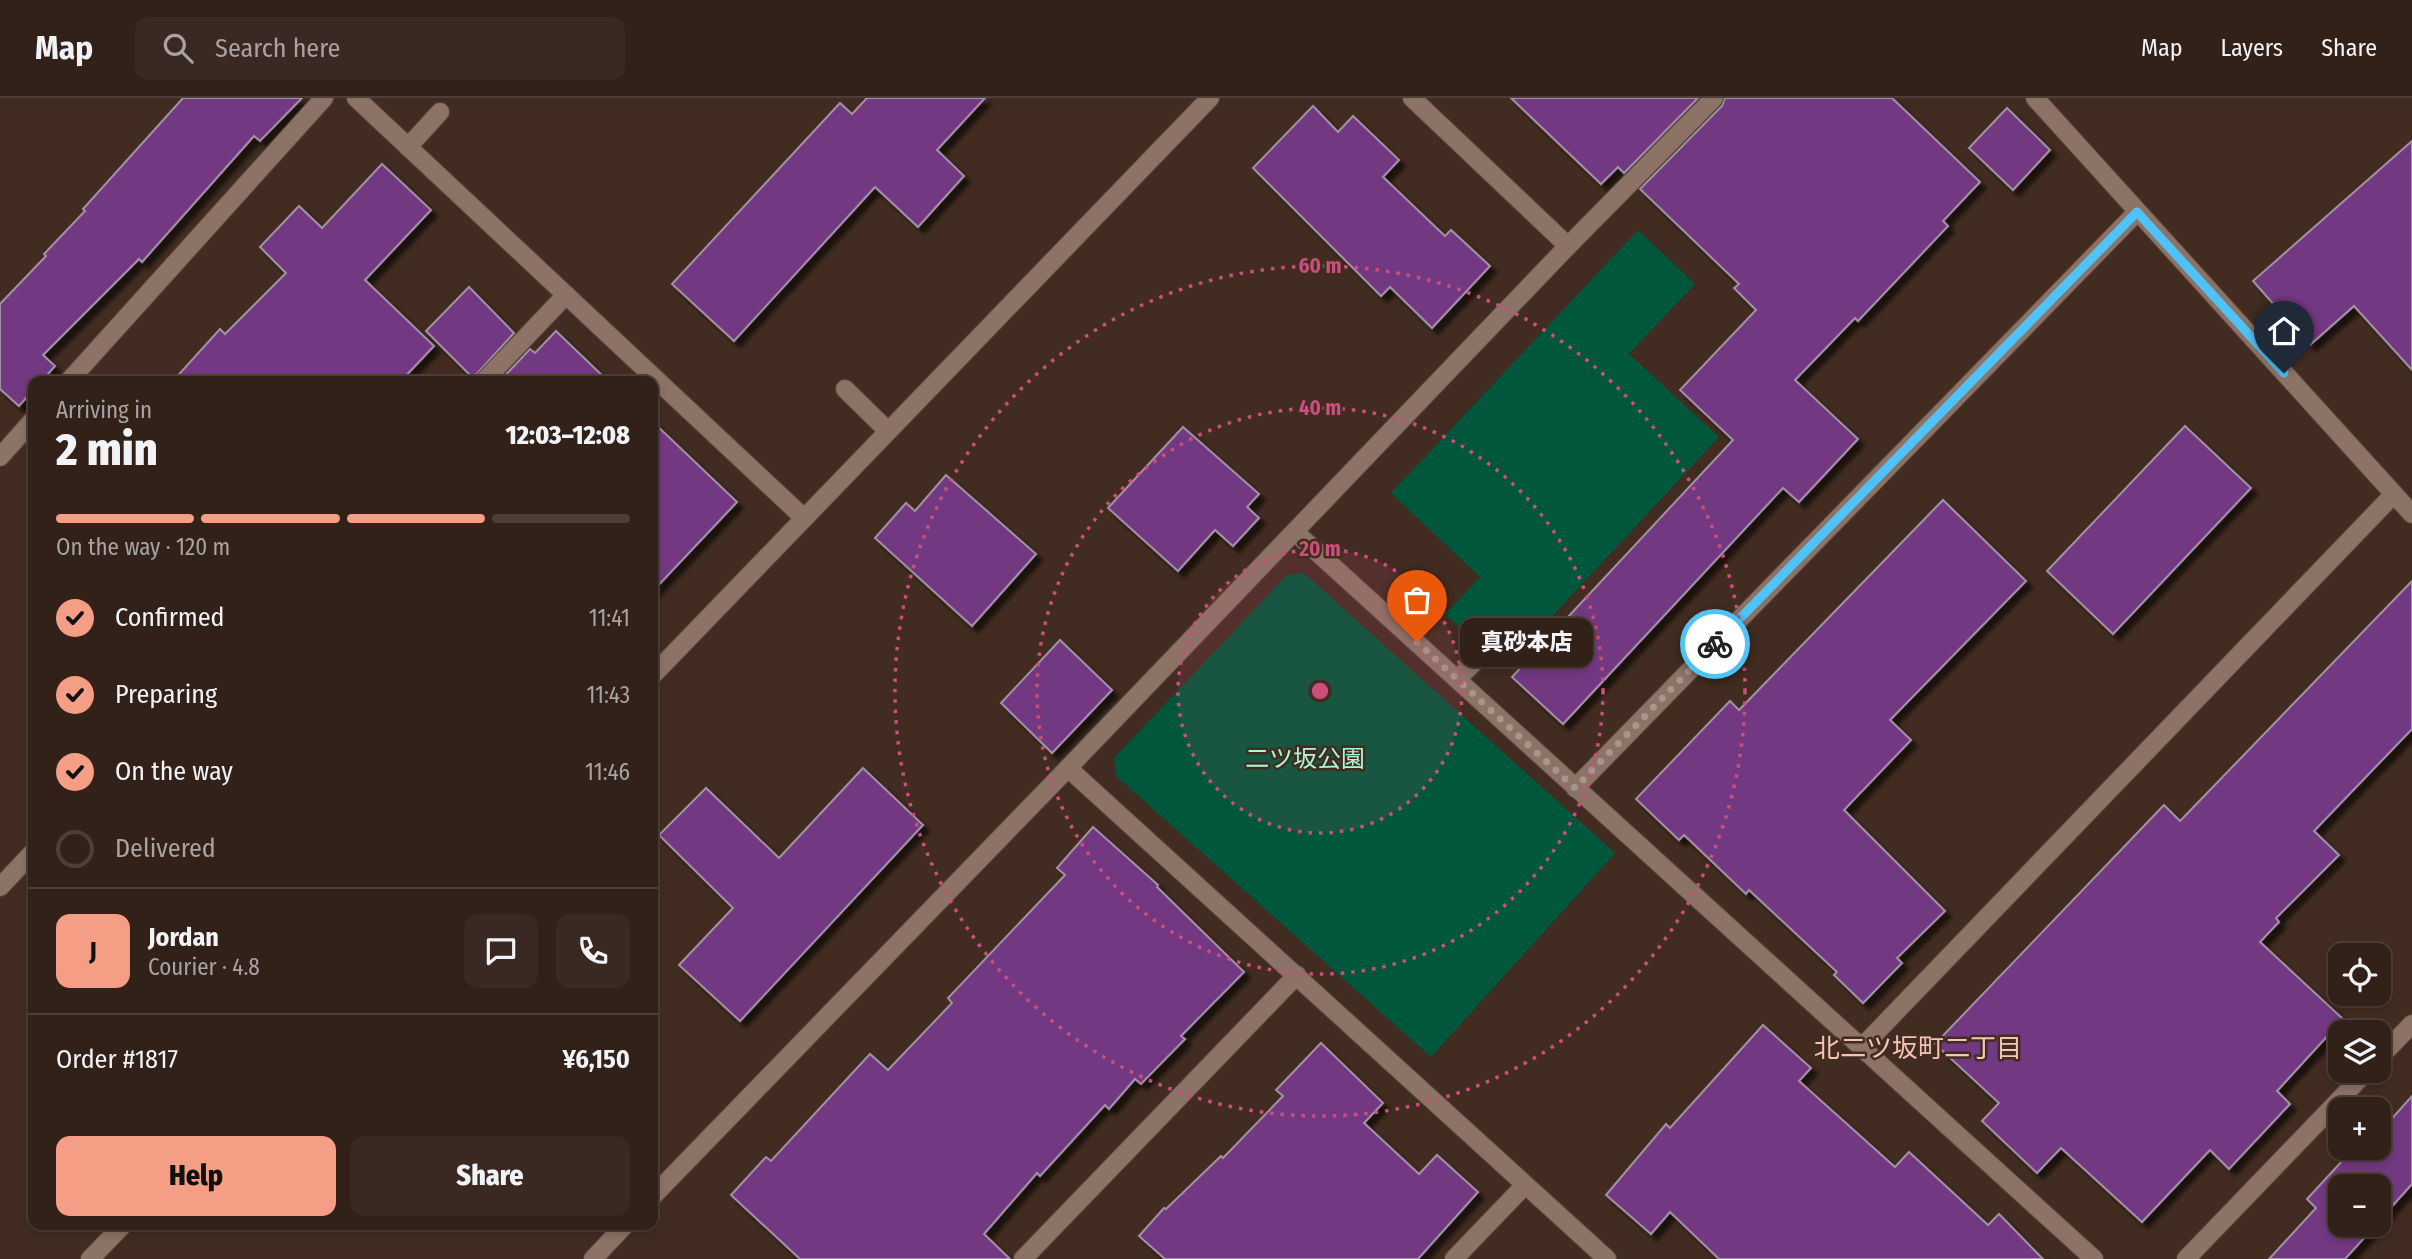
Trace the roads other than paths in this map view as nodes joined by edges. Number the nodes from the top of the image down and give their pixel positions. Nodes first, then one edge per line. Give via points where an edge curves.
1 (324, 98) edge
2 (356, 98) edge
3 (1210, 98) edge
4 (1412, 98) edge
5 (1714, 98) edge
6 (2035, 98) edge
7 (440, 112) dead end
8 (408, 147) junction
9 (2137, 212) junction
10 (1568, 246) junction
11 (566, 295) junction
12 (73, 376) edge
13 (490, 376) edge
14 (652, 376) edge
15 (658, 381) edge
16 (845, 389) dead end
17 (28, 426) edge
18 (887, 431) junction
19 (0, 457) edge
20 (2393, 494) junction
21 (2412, 514) edge
22 (804, 518) junction
23 (1295, 532) junction
24 (1478, 659) dead end
25 (658, 670) edge
26 (1457, 679) junction
27 (1068, 768) junction
28 (1575, 788) junction
29 (28, 857) edge
30 (0, 887) edge
31 (1297, 975) junction
32 (2412, 1024) edge
33 (2391, 1046) edge
34 (1861, 1048) junction
35 (2355, 1083) edge
36 (1525, 1185) junction
37 (658, 1187) edge
38 (118, 1230) edge
39 (620, 1230) edge
40 (90, 1259) edge
41 (593, 1259) edge
42 (1023, 1259) edge
43 (1454, 1259) edge
44 (1607, 1259) edge
45 (2094, 1259) edge
46 (2186, 1259) edge

1 - 12 street
2 - 8 street
3 - 18 street
4 - 10 street
5 - 10 street
6 - 9 street
7 - 8 street
8 - 11 street
9 - 20 street
9 - 28 street
10 - 23 street
11 - 13 street
11 - 14 street
15 - 22 street
16 - 18 street
17 - 19 street
18 - 22 street
20 - 21 street
20 - 34 street
22 - 25 street
23 - 26 street
23 - 27 street
24 - 26 street
26 - 28 street
27 - 31 street
27 - 37 street
28 - 34 street
29 - 30 street
31 - 36 street
31 - 42 street
32 - 33 street
34 - 45 street
35 - 46 street
36 - 43 street
36 - 44 street
38 - 40 street
39 - 41 street

